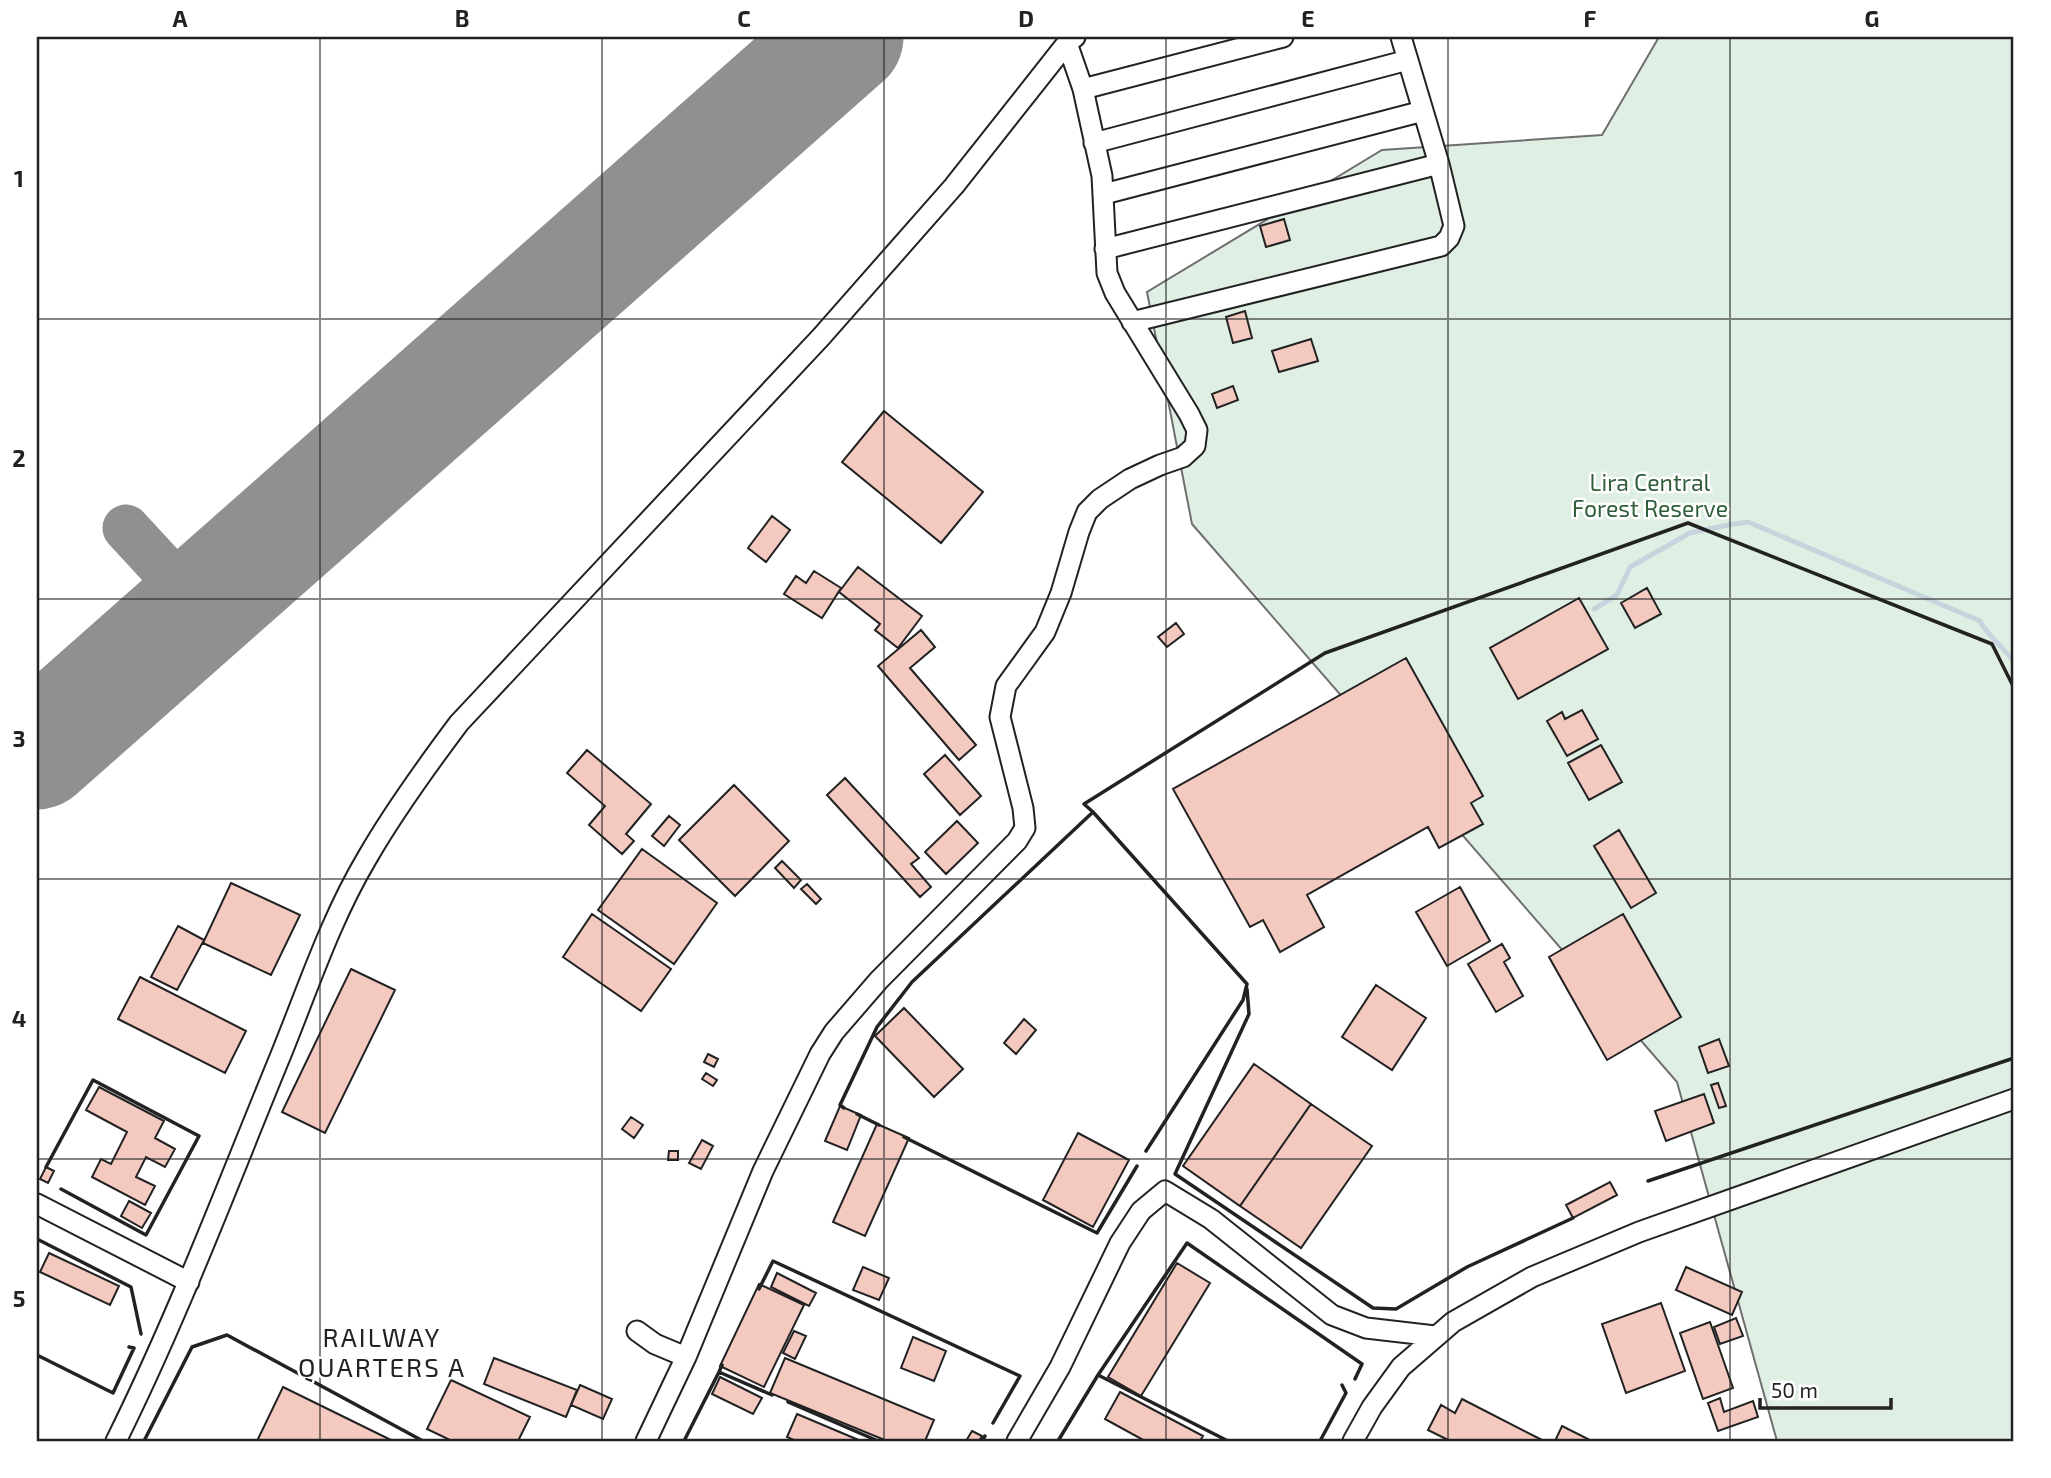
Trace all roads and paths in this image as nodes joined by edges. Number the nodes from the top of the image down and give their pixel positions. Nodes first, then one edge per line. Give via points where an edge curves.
1 (1283, 37) edge
2 (1401, 37) edge
3 (1071, 40) edge
4 (1408, 60) junction
5 (1083, 89) junction
6 (1423, 111) junction
7 (1094, 143) junction
8 (1439, 164) junction
9 (1104, 194) junction
10 (1105, 250) junction
11 (1132, 322) junction
12 (2014, 1100) edge
13 (37, 1204) edge
14 (189, 1282) junction
15 (637, 1331) dead end
16 (1435, 1336) junction
17 (686, 1357) junction
18 (116, 1441) edge
19 (646, 1441) edge
20 (1017, 1441) edge
21 (1353, 1441) edge

1 - 5 street
2 - 4 street
3 - 5 street
3 - 14 street via 954,186 821,337 459,723 419,775 366,859 328,937
4 - 6 street
4 - 7 street
5 - 7 street
6 - 8 street
6 - 9 street
7 - 9 street
8 - 10 street
8 - 11 street via 1454,226 1441,246
9 - 10 street
10 - 11 street via 1107,273
11 - 17 street via 1189,414 1197,430 1195,446 1183,457 1130,480 1087,512 1045,632 1006,686 1001,707 1025,828 834,1032 763,1171
12 - 16 street via 1639,1232 1532,1277
13 - 14 street
14 - 18 street
15 - 17 street
16 - 20 street via 1366,1328 1332,1315 1211,1219 1165,1191 1141,1211 1120,1243 1060,1367
16 - 21 street via 1385,1386
17 - 19 street

